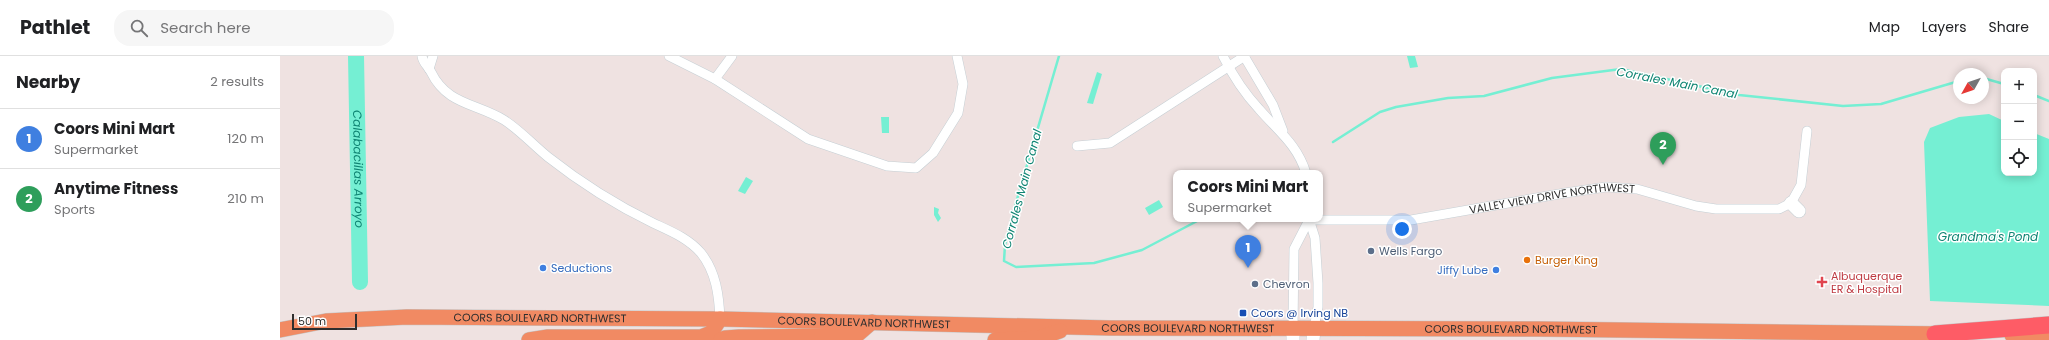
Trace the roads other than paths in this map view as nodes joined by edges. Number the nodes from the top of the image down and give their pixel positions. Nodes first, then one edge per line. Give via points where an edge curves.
1 (422, 56) edge
2 (433, 56) edge
3 (669, 56) edge
4 (732, 56) edge
5 (957, 56) edge
6 (1223, 56) edge
7 (1244, 56) edge
8 (1228, 66) junction
9 (429, 69) junction
10 (715, 79) junction
11 (1807, 131) dead end
12 (1284, 134) junction
13 (1077, 146) dead end
14 (1305, 170) edge
15 (1323, 220) edge
16 (1308, 222) edge
17 (1310, 222) edge
18 (720, 319) junction
19 (872, 322) junction
20 (2049, 325) edge
21 (1071, 327) junction
22 (280, 330) edge
23 (1782, 333) junction
24 (1313, 334) edge
25 (1935, 334) junction
26 (1293, 335) edge
27 (2049, 335) edge
28 (529, 340) edge
29 (721, 340) edge
30 (995, 340) edge
31 (1761, 340) edge

1 - 9 street
2 - 9 street
3 - 10 street
4 - 10 street
5 - 10 street via 963,84 958,113 933,153 916,168 887,166 808,139
6 - 8 street
7 - 8 street
7 - 12 street via 1273,105
8 - 12 street via 1258,108
8 - 13 street via 1110,143
9 - 18 street via 438,84 450,96 506,121 552,160 594,190 681,236 694,246 706,260 714,276
11 - 15 street, VALLEY VIEW DRIVE NORTHWEST via 1801,185 1795,207 1773,210 1716,209 1696,206 1637,189 1606,188 1411,220
12 - 14 street via 1299,156
16 - 26 street via 1294,249
17 - 24 street via 1315,238 1318,283 1318,307
18 - 19 main road, COORS BOULEVARD NORTHWEST
18 - 22 main road, COORS BOULEVARD NORTHWEST via 407,317 326,321
18 - 28 main road via 711,333 701,337 548,337
19 - 21 main road, COORS BOULEVARD NORTHWEST
19 - 29 main road via 856,336 739,337
20 - 25 highway
21 - 26 main road, COORS BOULEVARD NORTHWEST
21 - 30 main road via 1039,338
23 - 24 main road, COORS BOULEVARD NORTHWEST
23 - 25 main road, COORS BOULEVARD NORTHWEST
23 - 31 main road
24 - 26 main road, COORS BOULEVARD NORTHWEST
25 - 27 main road, COORS BOULEVARD NORTHWEST

